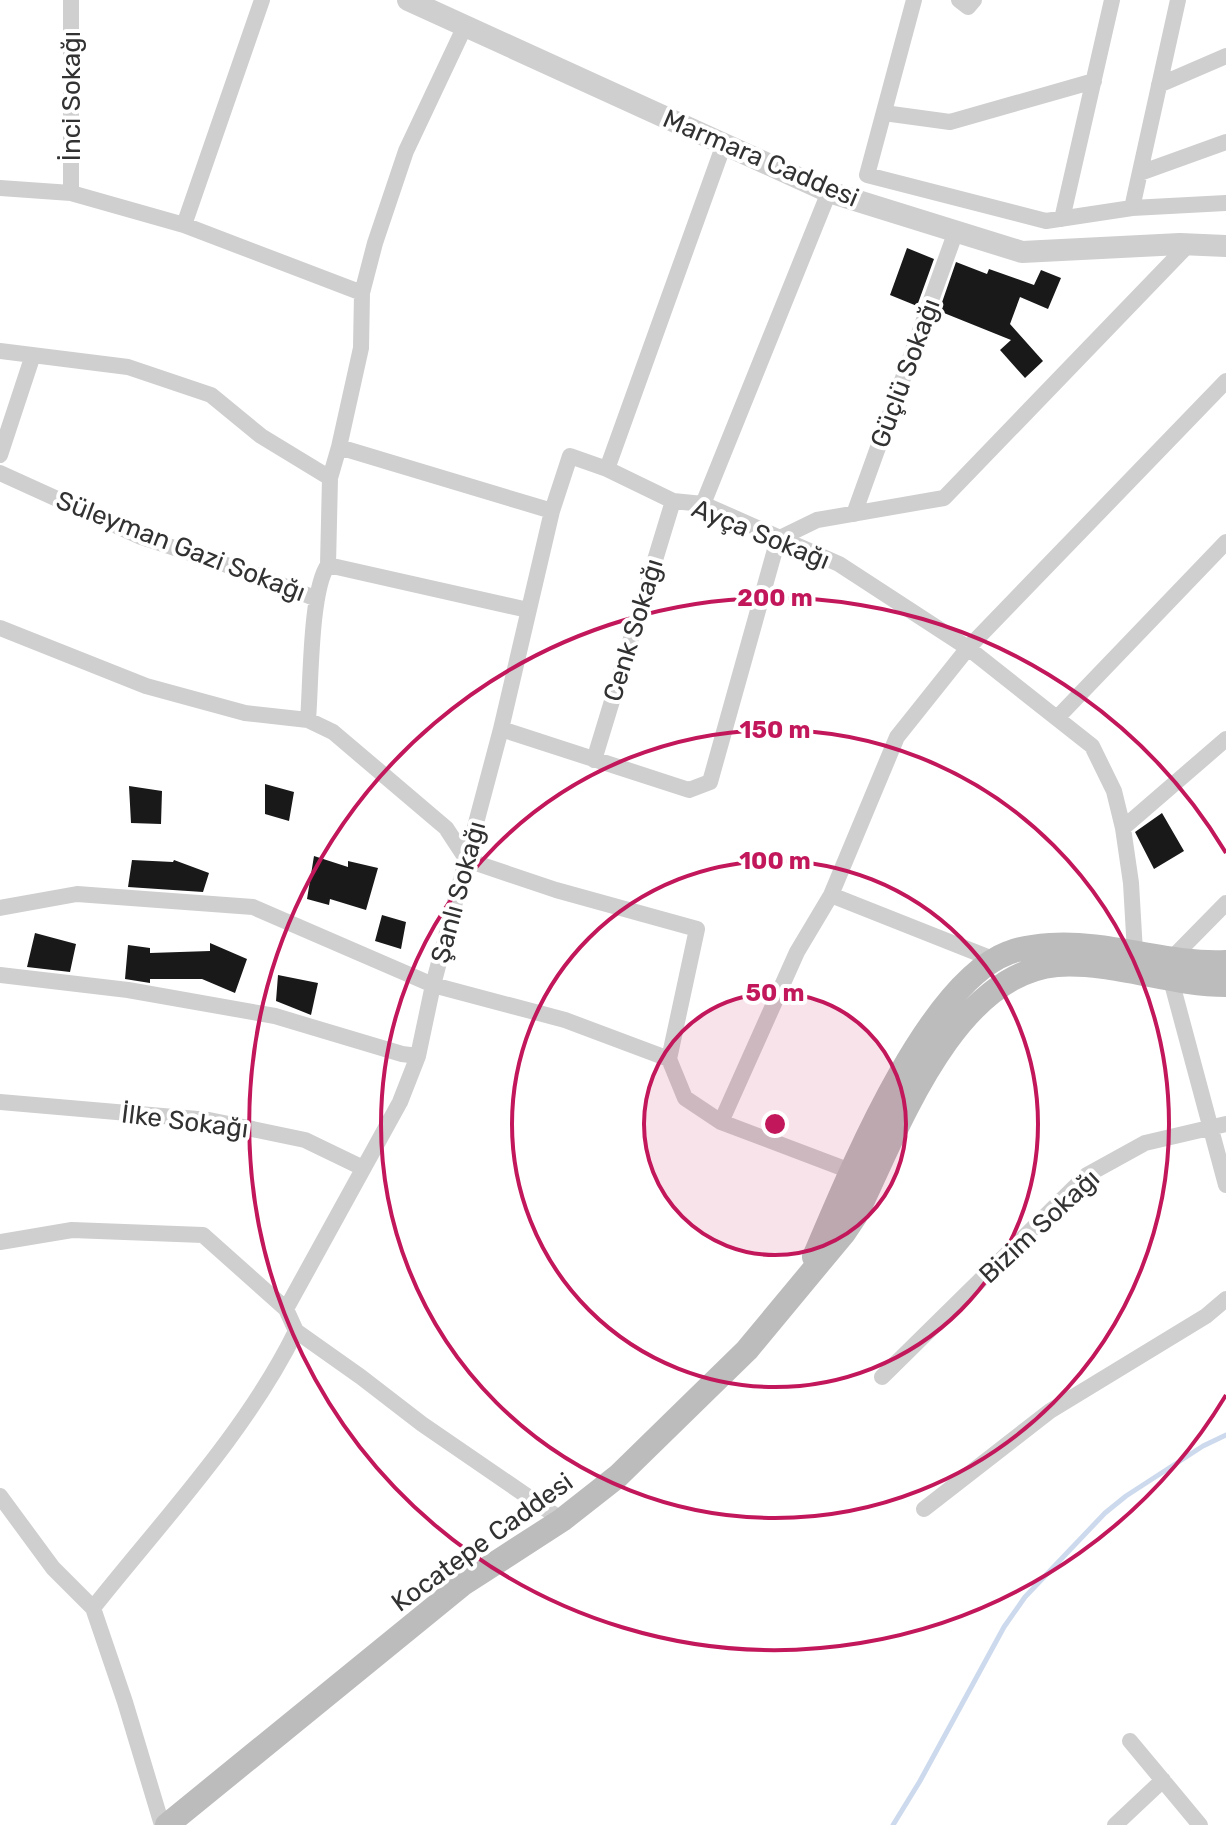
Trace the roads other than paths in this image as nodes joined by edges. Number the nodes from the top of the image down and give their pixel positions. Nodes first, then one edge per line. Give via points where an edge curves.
1 (71, 0) edge
2 (262, 0) edge
3 (408, 0) edge
4 (914, 0) edge
5 (959, 0) edge
6 (974, 0) edge
7 (1112, 0) edge
8 (1178, 0) edge
9 (465, 26) junction
10 (1226, 56) edge
11 (1094, 81) junction
12 (1159, 85) junction
13 (884, 113) junction
14 (1226, 142) edge
15 (724, 144) junction
16 (1140, 173) junction
17 (0, 188) edge
18 (829, 192) junction
19 (71, 193) junction
20 (1226, 203) edge
21 (1132, 208) junction
22 (1062, 219) junction
23 (184, 225) junction
24 (956, 231) junction
25 (1189, 244) junction
26 (1226, 246) edge
27 (362, 293) junction
28 (0, 351) edge
29 (33, 355) junction
30 (1226, 381) edge
31 (339, 447) junction
32 (0, 455) edge
33 (607, 469) junction
34 (0, 473) edge
35 (330, 478) junction
36 (673, 501) junction
37 (703, 504) junction
38 (552, 511) junction
39 (854, 514) junction
40 (778, 539) junction
41 (1226, 542) edge
42 (328, 565) junction
43 (317, 599) junction
44 (528, 610) junction
45 (0, 628) edge
46 (968, 648) junction
47 (1057, 718) junction
48 (308, 720) junction
49 (501, 729) junction
50 (1226, 739) edge
51 (594, 760) junction
52 (1123, 828) junction
53 (467, 860) junction
54 (831, 895) junction
55 (1226, 903) edge
56 (0, 908) edge
57 (995, 960) junction
58 (1226, 962) edge
59 (1136, 963) junction
60 (1172, 969) junction
61 (1024, 972) junction
62 (0, 975) edge
63 (433, 985) junction
64 (1226, 985) edge
65 (418, 1056) junction
66 (669, 1059) junction
67 (0, 1102) edge
68 (721, 1122) junction
69 (1226, 1124) edge
70 (1209, 1127) junction
71 (363, 1168) junction
72 (863, 1177) junction
73 (1226, 1185) edge
74 (0, 1242) edge
75 (1226, 1299) edge
76 (286, 1309) junction
77 (296, 1331) junction
78 (882, 1377) dead end
79 (0, 1496) edge
80 (924, 1509) dead end
81 (562, 1520) junction
82 (93, 1608) junction
83 (1130, 1741) dead end
84 (1163, 1780) junction
85 (164, 1825) edge
86 (1115, 1825) edge
87 (1200, 1825) edge

1 - 19 street, İnci Sokağı
2 - 23 street
3 - 9 street, Marmara Caddesi
4 - 13 street
5 - 6 street via 968,7
7 - 11 street
8 - 12 street
9 - 15 street, Marmara Caddesi
9 - 27 street via 406,151
10 - 12 street
11 - 13 street via 950,122
11 - 22 street
12 - 16 street
13 - 22 street via 867,175 1046,221
14 - 16 street
15 - 18 street, Marmara Caddesi
15 - 33 street
16 - 21 street
17 - 19 street, İnci Sokağı
18 - 24 street, Marmara Caddesi
18 - 37 street
19 - 23 street, İnci Sokağı
20 - 21 street
21 - 22 street
23 - 27 street, İnci Sokağı
24 - 25 street, Marmara Caddesi via 1022,252
24 - 39 street, Güçlü Sokağı
25 - 26 street, Marmara Caddesi
25 - 39 street via 944,498
27 - 31 street via 361,348
28 - 29 street
29 - 32 street
29 - 35 street via 128,367 211,395 261,436
30 - 46 street
31 - 35 street
31 - 38 street
33 - 36 street, Ayça Sokağı
33 - 38 street, Ayça Sokağı via 570,456
34 - 43 street, Süleyman Gazi Sokağı via 141,537
35 - 42 street
36 - 37 street, Ayça Sokağı
36 - 51 street, Cenk Sokağı
37 - 40 street, Ayça Sokağı
38 - 44 street, Şanlı Sokağı
39 - 40 street via 817,520
40 - 46 street, Ayça Sokağı via 839,564
40 - 51 street via 710,782 689,790
41 - 47 street
42 - 43 street
42 - 44 street
43 - 48 street
44 - 49 street, Şanlı Sokağı
45 - 48 street via 146,686 245,713
46 - 47 street, Ayça Sokağı
46 - 54 street via 897,737
47 - 52 street, Ayça Sokağı via 1092,746 1114,791
48 - 53 street via 333,732 446,828
49 - 51 street
49 - 53 street, Şanlı Sokağı
50 - 52 street
52 - 59 street, Ayça Sokağı
53 - 63 street, Şanlı Sokağı
53 - 66 street via 697,929
54 - 57 street
54 - 68 street via 797,952
55 - 60 street
56 - 63 street via 77,894 253,907
57 - 59 main road, Kocatepe Caddesi via 1048,945 1080,945
57 - 61 main road
57 - 72 main road, Kocatepe Caddesi via 963,987 912,1051
58 - 60 main road, Kocatepe Caddesi
59 - 60 main road, Kocatepe Caddesi
59 - 61 main road, Kocatepe Caddesi via 1058,965
60 - 64 main road, Kocatepe Caddesi
60 - 70 street
61 - 72 main road, Kocatepe Caddesi via 981,1001 949,1037
62 - 65 street via 128,990 275,1016
63 - 65 street, Şanlı Sokağı
63 - 66 street via 565,1020
65 - 71 street, Şanlı Sokağı via 400,1102
66 - 68 street via 685,1098
67 - 71 street, İlke Sokağı via 209,1120 305,1140
68 - 72 street
69 - 70 street, Bizim Sokağı
70 - 73 street
70 - 78 street, Bizim Sokağı via 1145,1143 1087,1175
71 - 76 street, Şanlı Sokağı
72 - 81 main road, Kocatepe Caddesi via 844,1233 747,1350 618,1476
74 - 76 street via 72,1230 203,1235
75 - 80 street via 1050,1411
76 - 77 street
77 - 81 street
77 - 82 street via 280,1363 188,1494
79 - 82 street via 53,1568
81 - 85 main road, Kocatepe Caddesi via 463,1584
82 - 85 street
83 - 84 street
84 - 86 street
84 - 87 street

